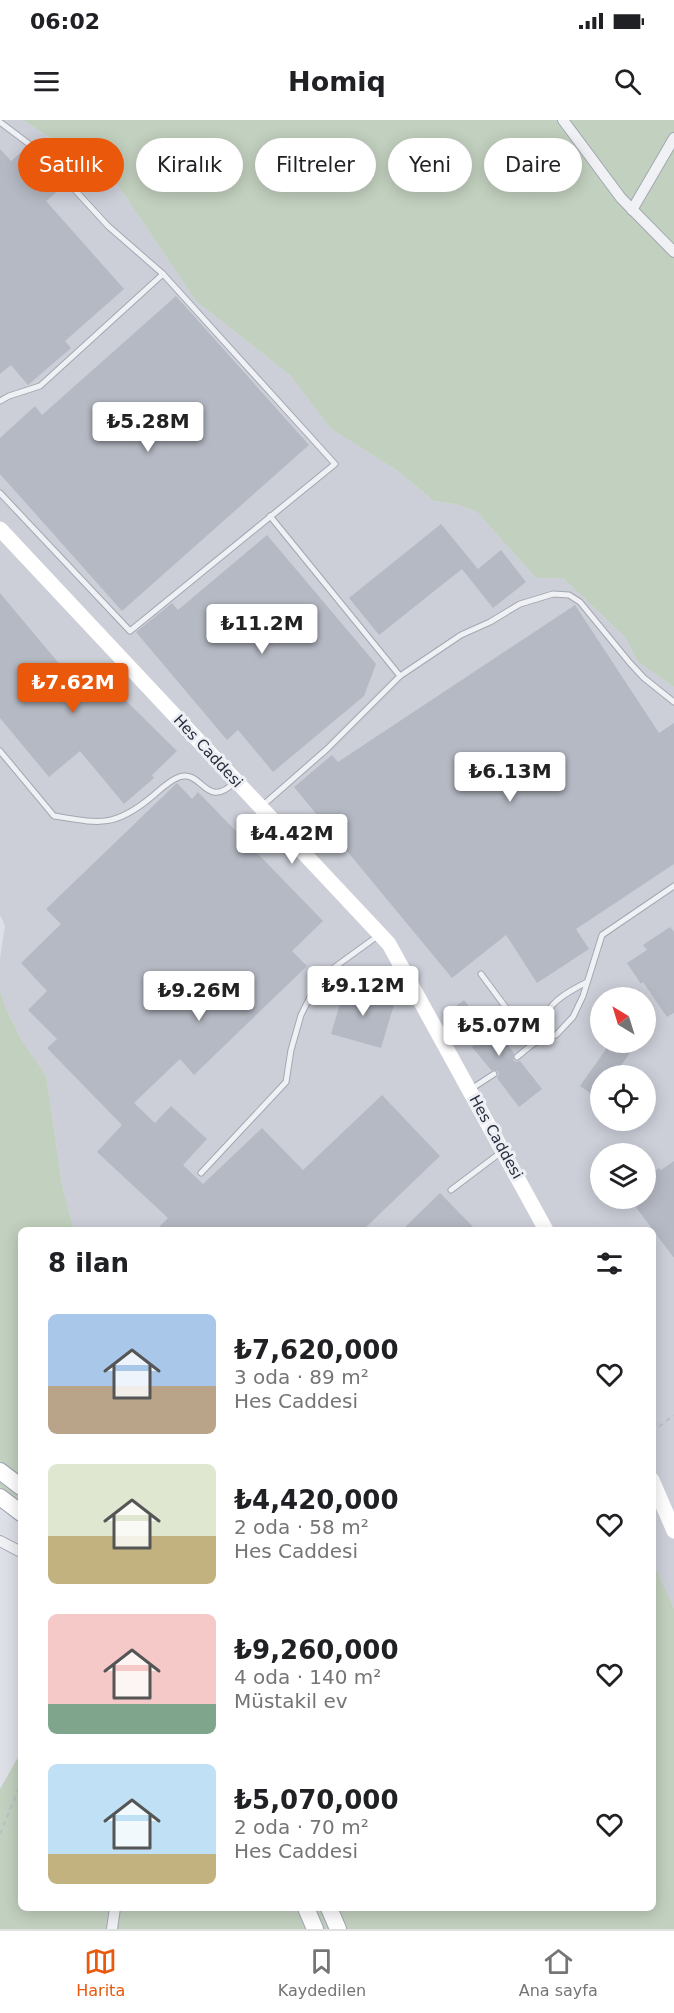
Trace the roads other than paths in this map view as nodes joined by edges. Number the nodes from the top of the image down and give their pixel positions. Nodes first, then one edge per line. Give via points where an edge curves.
1 (563, 120) edge
2 (0, 122) edge
3 (674, 138) edge
4 (632, 210) junction
5 (674, 252) edge
6 (163, 274) junction
7 (0, 401) edge
8 (0, 493) edge
9 (270, 516) junction
10 (0, 529) edge
11 (400, 676) junction
12 (674, 702) edge
13 (0, 751) edge
14 (236, 781) junction
15 (261, 807) junction
16 (674, 886) edge
17 (380, 933) junction
18 (480, 974) dead end
19 (586, 982) junction
20 (533, 1043) junction
21 (517, 1057) dead end
22 (494, 1074) dead end
23 (469, 1090) junction
24 (503, 1151) junction
25 (201, 1173) dead end
26 (451, 1190) dead end
27 (544, 1227) edge
28 (0, 1471) edge
29 (18, 1485) edge
30 (656, 1489) edge
31 (0, 1497) edge
32 (18, 1511) edge
33 (674, 1531) edge
34 (0, 1541) edge
35 (18, 1550) edge
36 (115, 1911) edge
37 (307, 1911) edge
38 (330, 1911) edge
39 (112, 1929) edge
40 (315, 1929) edge
41 (338, 1929) edge

1 - 4 street
2 - 6 lane via 41,153 108,226
3 - 4 street
4 - 5 street
6 - 7 lane via 39,386
6 - 9 lane via 335,464
8 - 9 lane via 130,631
9 - 11 lane
10 - 14 street, Hes Caddesi
11 - 12 lane via 461,635 520,604 553,594 569,595 580,602 644,678
11 - 15 lane via 327,749
13 - 14 lane via 54,816 97,822 117,820 133,812 182,776 217,793
14 - 15 street, Hes Caddesi
15 - 17 street, Hes Caddesi
16 - 19 lane via 602,935
17 - 23 street, Hes Caddesi
17 - 25 lane via 328,972 301,1015 286,1082
18 - 20 lane
19 - 20 lane via 547,1009
19 - 20 lane via 584,996 565,1027 556,1035
20 - 21 lane
22 - 23 lane
23 - 24 street, Hes Caddesi
24 - 26 lane
24 - 27 street, Hes Caddesi
28 - 29 main road
30 - 33 street
31 - 32 main road
34 - 35 street
36 - 39 street
37 - 40 main road
38 - 41 main road

